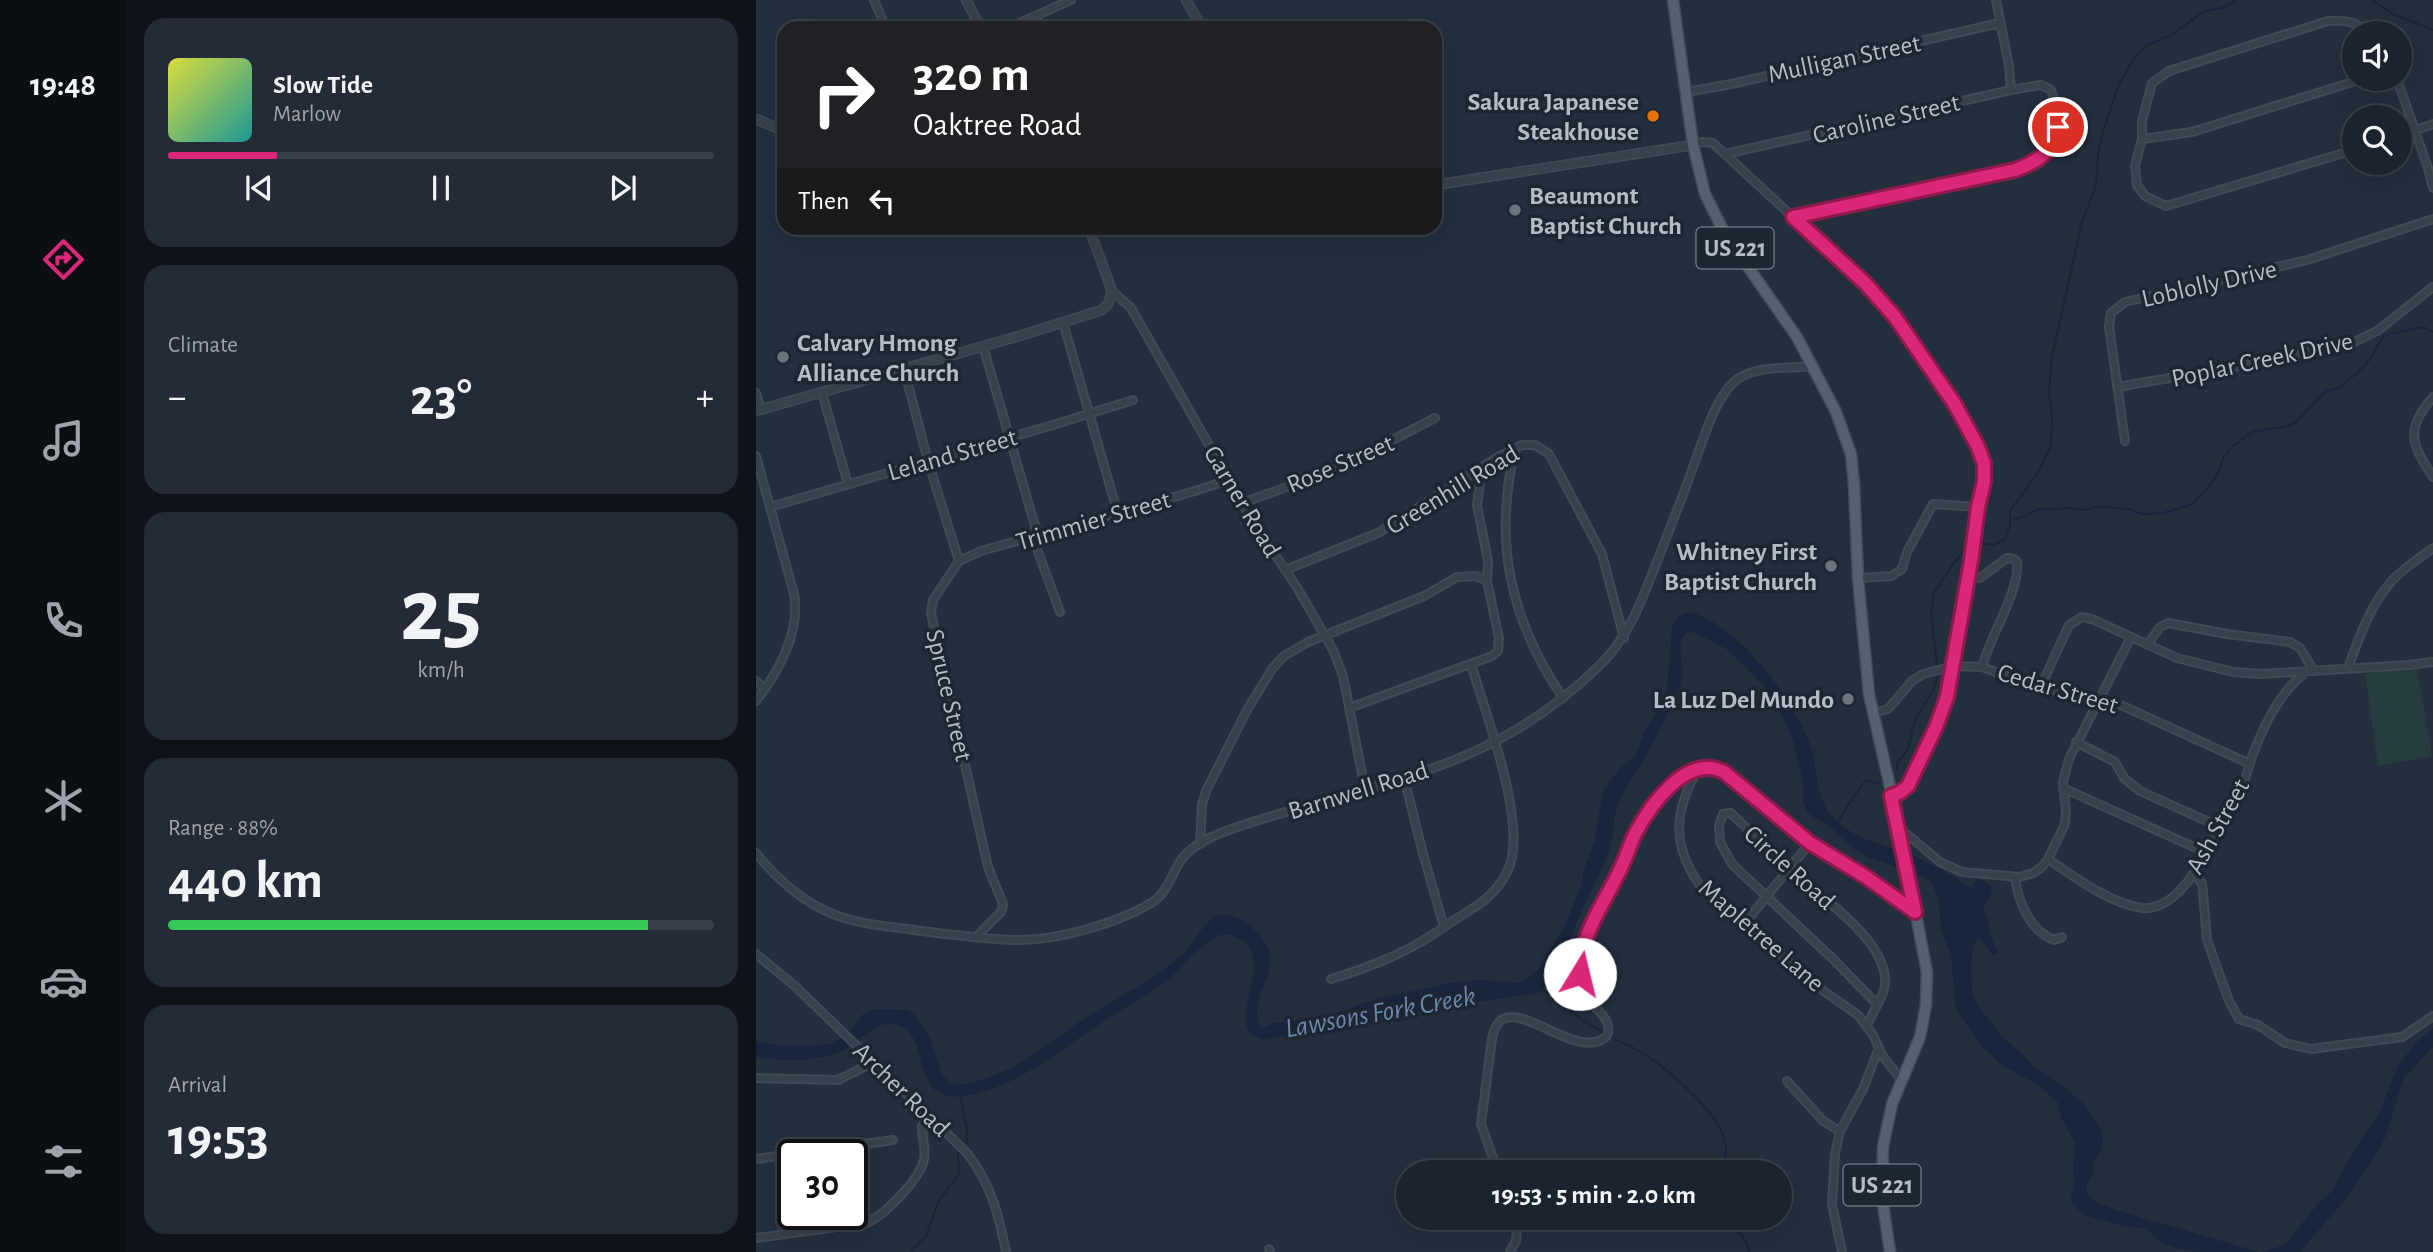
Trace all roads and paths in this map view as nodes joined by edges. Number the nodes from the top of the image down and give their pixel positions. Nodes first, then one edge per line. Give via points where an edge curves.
1 (874, 0) edge
2 (966, 0) edge
3 (1071, 0) edge
4 (1186, 0) edge
5 (1674, 0) edge
6 (1996, 0) edge
7 (883, 21) edge
8 (977, 21) edge
9 (1024, 21) edge
10 (1198, 21) edge
11 (2347, 21) edge
12 (2000, 23) junction
13 (2342, 85) edge
14 (2011, 90) junction
15 (2401, 91) edge
16 (1687, 92) junction
17 (756, 119) edge
18 (2433, 124) edge
19 (777, 128) edge
20 (2414, 131) junction
21 (2142, 139) junction
22 (1693, 145) junction
23 (2342, 154) edge
24 (1725, 155) junction
25 (1442, 184) edge
26 (2433, 188) edge
27 (1793, 217) junction
28 (2433, 219) edge
29 (1092, 235) edge
30 (2433, 287) edge
31 (1112, 291) junction
32 (1063, 322) junction
33 (983, 346) junction
34 (1812, 366) junction
35 (904, 369) junction
36 (2117, 387) junction
37 (756, 393) edge
38 (822, 393) junction
39 (2433, 397) edge
40 (1133, 400) dead end
41 (758, 411) edge
42 (1090, 414) junction
43 (1435, 418) dead end
44 (1010, 438) junction
45 (2125, 441) dead end
46 (1515, 449) junction
47 (756, 456) edge
48 (928, 461) junction
49 (1482, 467) junction
50 (2433, 477) edge
51 (1228, 480) junction
52 (848, 484) junction
53 (1242, 503) junction
54 (770, 507) junction
55 (1978, 507) junction
56 (1118, 514) junction
57 (1035, 537) junction
58 (2433, 548) edge
59 (959, 561) junction
60 (1285, 570) junction
61 (1969, 577) junction
62 (1858, 578) junction
63 (1487, 582) junction
64 (1060, 612) dead end
65 (1325, 636) junction
66 (2131, 637) junction
67 (1624, 638) junction
68 (2147, 645) junction
69 (2433, 662) edge
70 (1471, 664) junction
71 (1954, 666) junction
72 (1982, 667) junction
73 (2348, 668) junction
74 (2311, 671) junction
75 (756, 681) edge
76 (2040, 688) junction
77 (765, 689) junction
78 (1563, 698) junction
79 (2098, 699) junction
80 (756, 701) edge
81 (1349, 708) junction
82 (1872, 714) junction
83 (1494, 741) junction
84 (2076, 742) junction
85 (2250, 764) junction
86 (1698, 769) junction
87 (1404, 777) junction
88 (2063, 788) junction
89 (1365, 789) junction
90 (1891, 796) junction
91 (2220, 827) junction
92 (1900, 831) junction
93 (1810, 843) junction
94 (1200, 844) junction
95 (756, 853) edge
96 (2207, 853) junction
97 (2048, 859) junction
98 (1789, 869) junction
99 (2193, 874) junction
100 (2015, 877) junction
101 (1766, 897) junction
102 (1914, 907) junction
103 (1745, 924) junction
104 (1444, 927) junction
105 (976, 937) junction
106 (2062, 937) dead end
107 (756, 954) edge
108 (1331, 979) dead end
109 (1877, 1004) junction
110 (2433, 1016) edge
111 (1867, 1026) junction
112 (1879, 1048) junction
113 (872, 1060) junction
114 (756, 1077) edge
115 (1902, 1081) junction
116 (1787, 1082) dead end
117 (930, 1116) junction
118 (1840, 1131) junction
119 (893, 1140) dead end
120 (756, 1159) edge
121 (1494, 1160) edge
122 (1517, 1230) edge
123 (756, 1238) edge
124 (1006, 1252) edge
125 (1510, 1252) edge
126 (1842, 1252) edge
127 (1891, 1252) edge

1 - 7 street
2 - 8 street
3 - 9 street
4 - 10 street
5 - 16 main road, US 221
6 - 12 street
11 - 21 street via 2328,22 2169,71 2152,83
12 - 14 street
12 - 16 street, Mulligan Street
13 - 21 street via 2192,132
14 - 24 street, Caroline Street
14 - 27 street, Caroline Street via 2048,87 2056,107 2057,133 2049,150 2033,162 2004,173
15 - 20 street
16 - 22 main road, US 221
17 - 19 street
18 - 20 street
20 - 26 street
21 - 23 street via 2135,166 2137,185 2145,196 2166,206
22 - 24 street via 1713,144
22 - 25 street
22 - 34 main road, US 221 via 1705,194 1725,234 1792,327
24 - 27 street
27 - 55 street via 1886,305 1954,403 1984,463
28 - 36 street, Loblolly Drive via 2307,260 2120,304 2109,326
29 - 31 street, Garner Road
30 - 36 street, Poplar Creek Drive via 2377,331 2352,343
31 - 32 street via 1102,310
31 - 51 street, Garner Road via 1131,308
32 - 33 street
32 - 42 street
33 - 35 street
33 - 44 street
34 - 62 main road, US 221 via 1851,454
34 - 67 street, Barnwell Road via 1756,371 1728,388
35 - 38 street
35 - 48 street
36 - 45 street, Loblolly Drive
37 - 41 street
38 - 41 street
38 - 52 street
39 - 50 street via 2413,433 2415,449
40 - 42 street, Leland Street
42 - 44 street, Leland Street
42 - 56 street
43 - 53 street, Rose Street via 1334,470
44 - 48 street, Leland Street
44 - 57 street
46 - 49 street, Greenhill Road
46 - 67 street, Greenhill Road via 1526,444 1541,447 1555,465 1602,554
46 - 78 street via 1505,509 1508,571 1529,639
47 - 54 street
48 - 52 street, Leland Street
48 - 59 street
49 - 60 street, Greenhill Road via 1378,533
49 - 63 street via 1477,505 1488,561
51 - 53 street, Garner Road
51 - 56 street, Trimmier Street
52 - 54 street, Leland Street
53 - 60 street, Garner Road
54 - 77 street via 797,614
55 - 61 street
55 - 62 street via 1933,504 1902,569 1892,576
56 - 57 street, Trimmier Street
57 - 59 street, Trimmier Street
57 - 64 street
58 - 73 street via 2386,588
59 - 105 street, Spruce Street via 931,610 986,856 1003,904
60 - 65 street, Garner Road
61 - 71 street
61 - 72 street via 1980,578 2007,558 2017,562 2016,585
62 - 82 main road, US 221
63 - 65 street via 1469,575 1457,578
63 - 70 street via 1499,648
65 - 81 street, Garner Road via 1343,676
65 - 94 street via 1292,650 1266,677 1204,795
66 - 68 street
66 - 76 street via 2082,617 2069,625
66 - 79 street
67 - 78 street, Barnwell Road
68 - 74 street via 2193,664 2233,672
68 - 74 street via 2160,626 2168,623 2276,639 2298,647
69 - 73 street
70 - 81 street
70 - 83 street
71 - 72 street, Cedar Street
71 - 82 street, Cedar Street via 1918,677 1892,706
71 - 90 street via 1942,712 1911,781
72 - 76 street, Cedar Street
73 - 74 street
74 - 85 street, Ash Street via 2292,683
75 - 77 street
76 - 79 street, Cedar Street
77 - 80 street
78 - 83 street, Barnwell Road
79 - 84 street
79 - 85 street, Cedar Street
81 - 89 street, Garner Road
82 - 90 main road, US 221
83 - 87 street, Barnwell Road
83 - 104 street via 1512,818 1512,859 1493,893
84 - 88 street
84 - 91 street via 2116,762 2124,778 2140,791
85 - 91 street, Ash Street
86 - 93 street via 1724,772
86 - 103 street, Mapletree Lane via 1680,811 1681,848 1704,891
86 - 121 street via 1674,783 1643,820 1583,946 1582,989 1606,1021 1607,1036 1597,1043 1572,1041 1514,1016 1496,1026 1481,1124
87 - 89 street, Barnwell Road
87 - 104 street
88 - 96 street
88 - 97 street via 2065,824
89 - 94 street, Barnwell Road via 1227,831
90 - 92 main road, US 221
91 - 96 street, Ash Street
92 - 100 street via 1955,870
92 - 102 main road, US 221
93 - 98 street
93 - 102 street
94 - 105 street, Barnwell Road via 1182,860 1163,894 1146,906 1047,937
95 - 105 street, Barnwell Road via 794,892 836,915
96 - 99 street, Ash Street
97 - 99 street, Ash Street via 2091,888 2143,908 2167,902
97 - 100 street via 2033,873
98 - 101 street
98 - 101 street, Circle Road via 1731,813 1722,815 1719,834 1727,857
98 - 109 street, Circle Road via 1872,945 1886,979
99 - 110 street via 2202,883 2208,945 2239,1019 2285,1043 2311,1049 2402,1037
100 - 106 street via 2018,896 2030,918 2045,937
101 - 103 street
101 - 109 street, Circle Road
102 - 115 main road, US 221 via 1927,991 1920,1037
103 - 111 street, Mapletree Lane
104 - 108 street via 1398,956
107 - 113 street, Archer Road
109 - 111 street, Circle Road
111 - 112 street, Mapletree Lane
112 - 115 street, Mapletree Lane
112 - 118 street
113 - 114 street via 838,1080
113 - 117 street, Archer Road
115 - 127 main road, US 221 via 1888,1117 1882,1159 1882,1197
116 - 118 street via 1823,1121
117 - 123 street via 922,1126 922,1168 878,1217 866,1223
117 - 124 street, Archer Road via 981,1173 997,1206
118 - 126 street via 1832,1204
119 - 120 street
122 - 125 street

